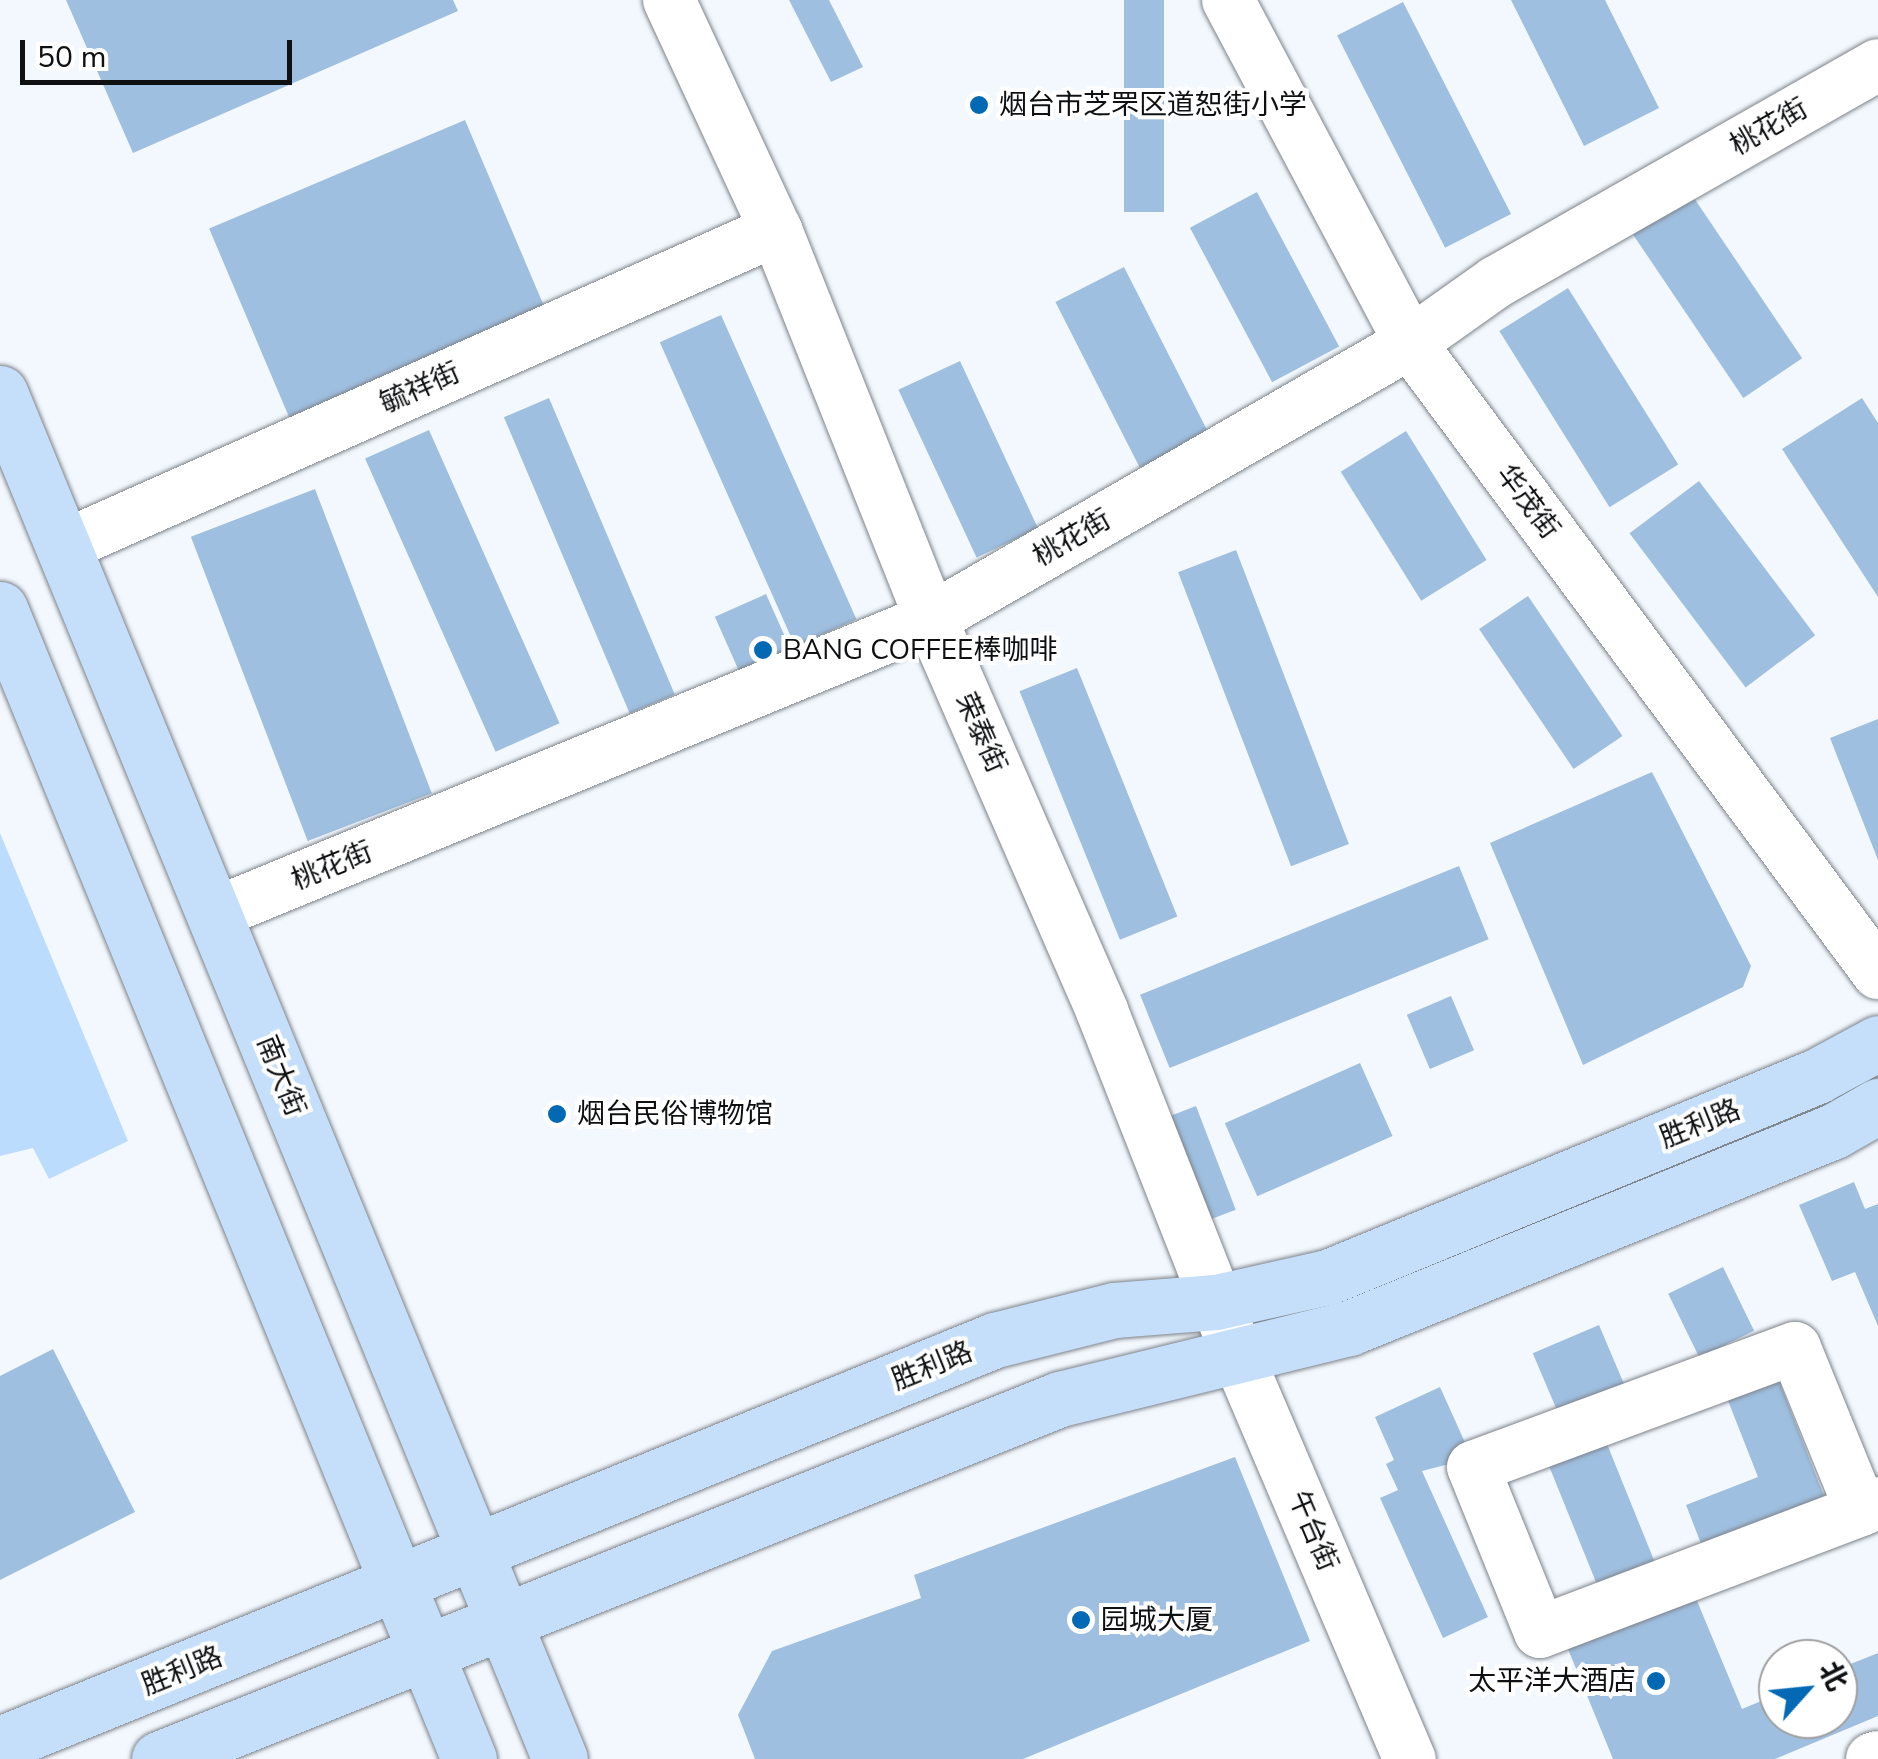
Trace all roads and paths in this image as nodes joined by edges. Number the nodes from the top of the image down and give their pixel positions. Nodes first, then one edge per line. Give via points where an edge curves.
1 (669, 0) edge
2 (1228, 0) edge
3 (1878, 64) edge
4 (776, 230) junction
5 (1410, 343) junction
6 (0, 393) edge
7 (64, 546) junction
8 (0, 609) edge
9 (931, 619) junction
10 (216, 913) junction
11 (1878, 973) edge
12 (1878, 1042) edge
13 (1878, 1106) edge
14 (1216, 1302) junction
15 (1236, 1352) junction
16 (1869, 1506) edge
17 (472, 1555) junction
18 (394, 1585) junction
19 (498, 1622) junction
20 (423, 1654) junction
21 (0, 1744) edge
22 (158, 1759) edge
23 (468, 1759) edge
24 (560, 1759) edge
25 (1410, 1759) edge

1 - 4 street, 荣泰街
2 - 5 street, 华茂街
3 - 5 street, 桃花街 via 1496,282
4 - 7 street, 毓祥街
4 - 9 street, 荣泰街
5 - 9 street, 桃花街
5 - 11 street, 华茂街
6 - 7 main road, 南大街
7 - 10 main road, 南大街
8 - 18 main road via 171,1017
9 - 10 street, 桃花街
9 - 14 street, 荣泰街 via 1102,1011
10 - 17 main road, 南大街
12 - 14 main road, 胜利路 via 1817,1076 1328,1277
13 - 15 main road, 胜利路 via 1834,1131 1349,1328
14 - 15 street, 午台街
14 - 17 main road, 胜利路 via 1114,1310 994,1340
15 - 19 main road, 胜利路 via 1060,1399
15 - 25 street, 午台街
16 - 16 street via 1540,1632 1473,1467 1795,1348
17 - 18 main road, 胜利路
17 - 19 main road, 南大街
18 - 20 main road
18 - 21 main road, 胜利路
19 - 20 main road, 胜利路
19 - 24 main road, 南大街
20 - 22 main road, 胜利路
20 - 23 main road

